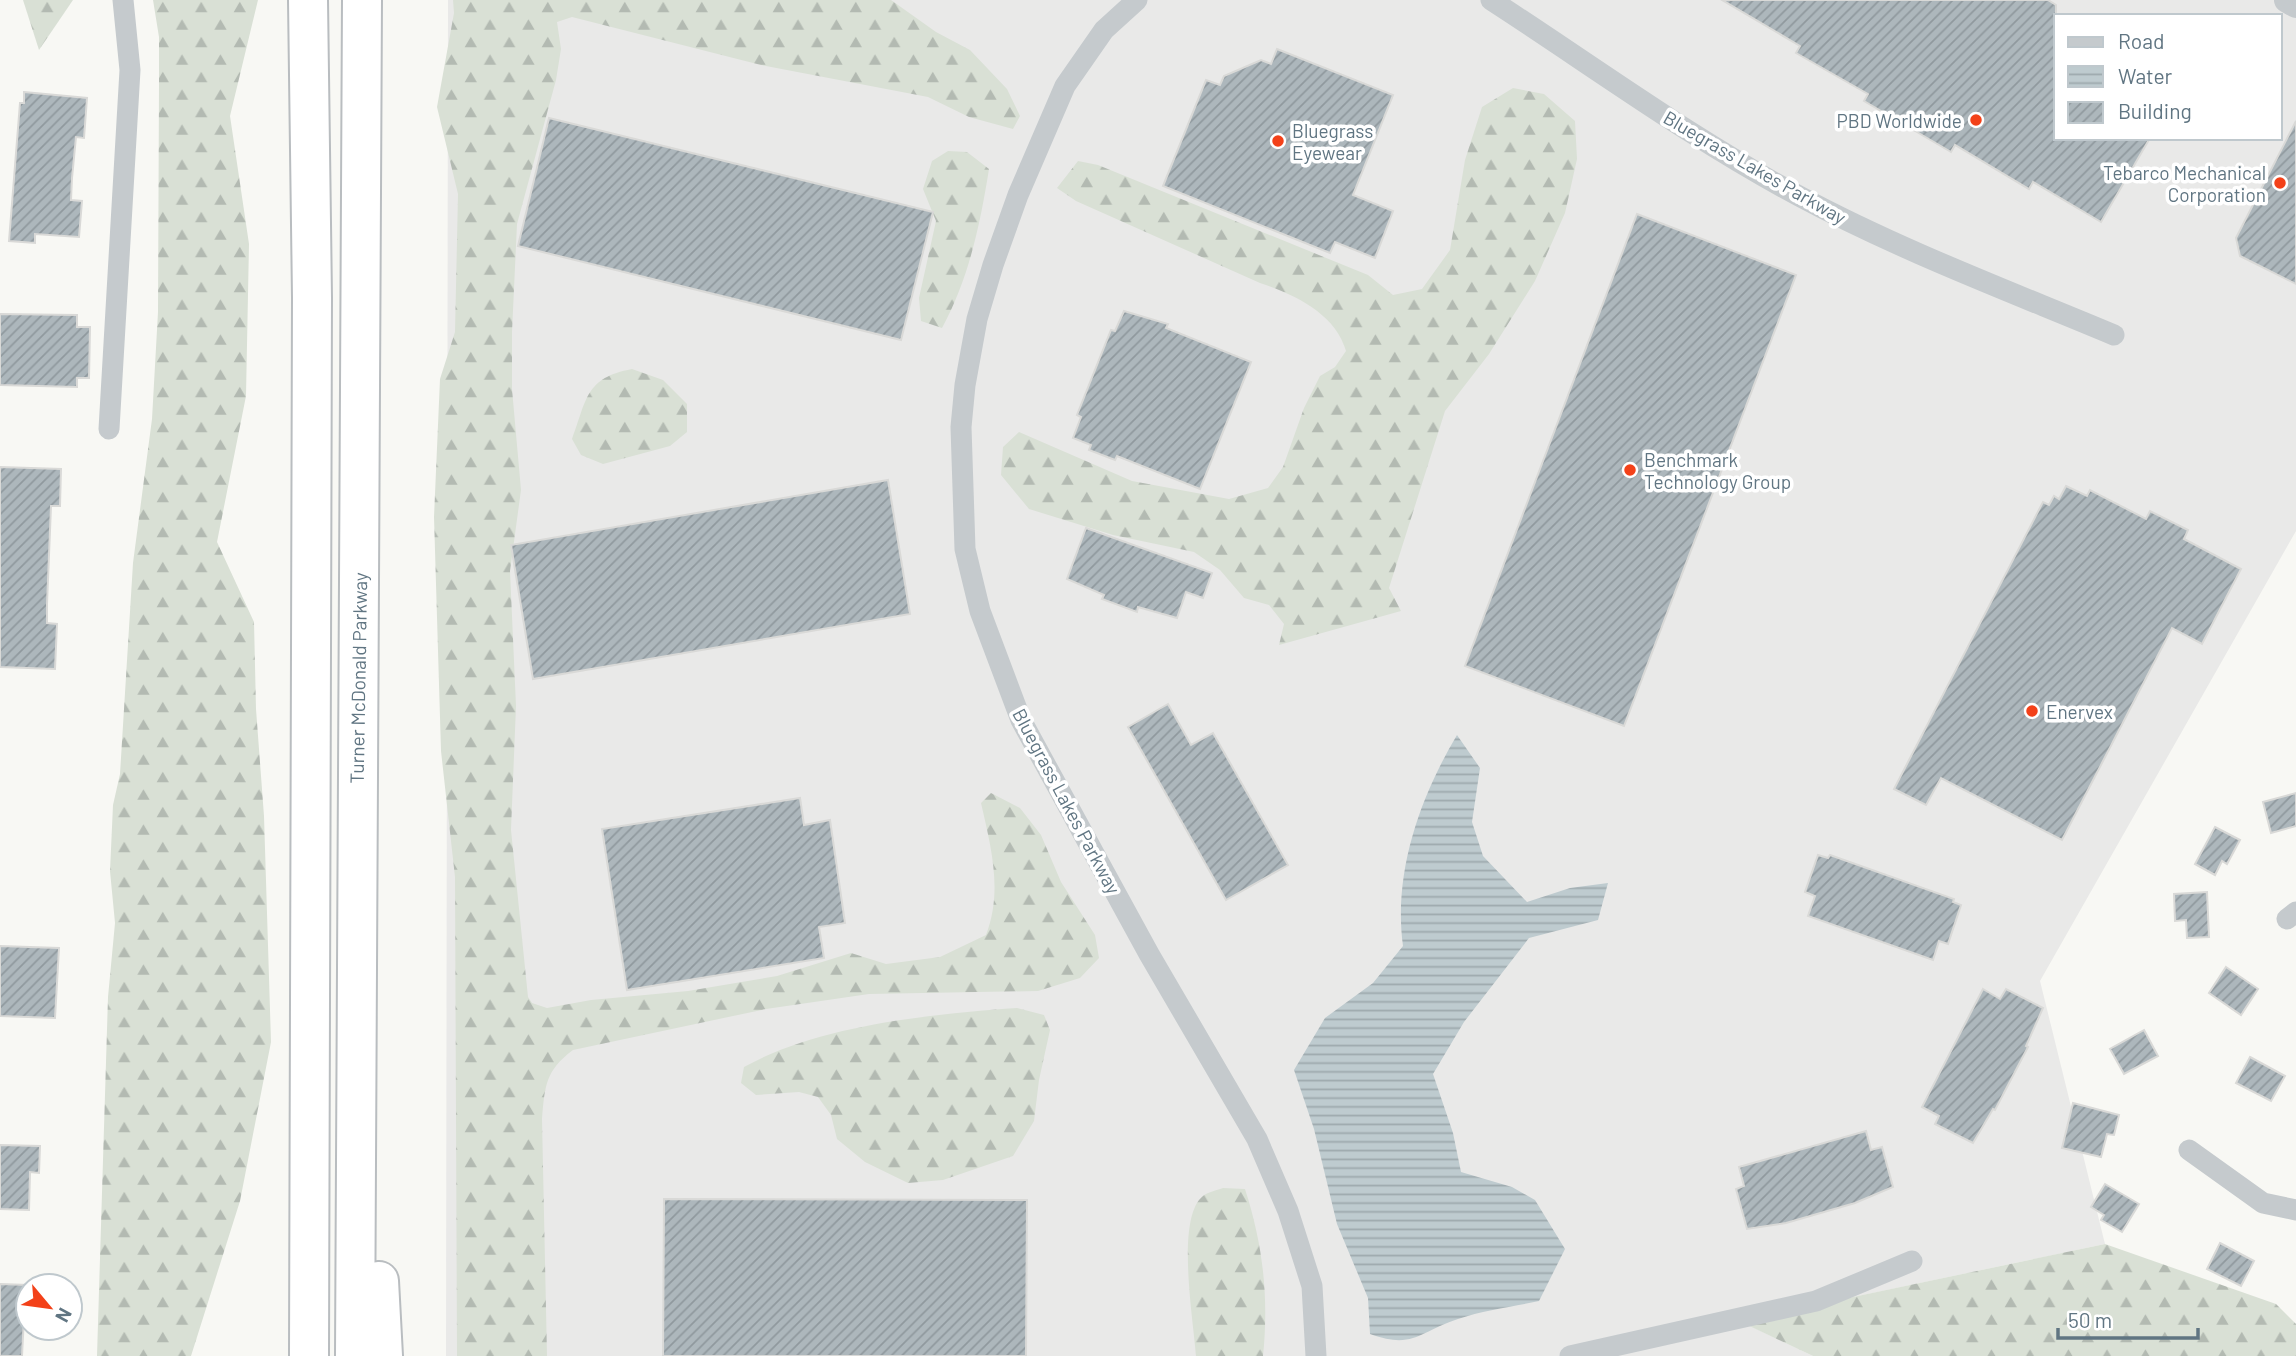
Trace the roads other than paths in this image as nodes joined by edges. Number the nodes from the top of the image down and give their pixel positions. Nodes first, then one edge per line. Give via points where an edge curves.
1 (124, 0) edge
2 (308, 0) edge
3 (362, 0) edge
4 (1137, 0) edge
5 (1491, 0) edge
6 (2287, 0) edge
7 (2296, 5) edge
8 (2114, 335) dead end
9 (109, 429) dead end
10 (356, 792) junction
11 (2189, 1150) dead end
12 (2296, 1210) edge
13 (309, 1238) junction
14 (1912, 1261) dead end
15 (298, 1356) edge
16 (309, 1356) edge
17 (355, 1356) edge
18 (383, 1356) edge
19 (1316, 1356) edge
20 (1570, 1356) edge

1 - 9 street via 130,70
2 - 13 highway via 312,298
3 - 10 highway, Turner McDonald Parkway
4 - 19 street, Bluegrass Lakes Parkway via 1104,30 1065,86 993,265 970,353 961,427 965,549 980,611 1021,720 1257,1139 1288,1211 1312,1286
5 - 8 street, Bluegrass Lakes Parkway via 1650,107 1798,196
6 - 7 street
10 - 17 highway, Turner McDonald Parkway
10 - 18 highway
11 - 12 street via 2263,1203
13 - 15 highway
13 - 16 highway
14 - 20 street via 1816,1301

